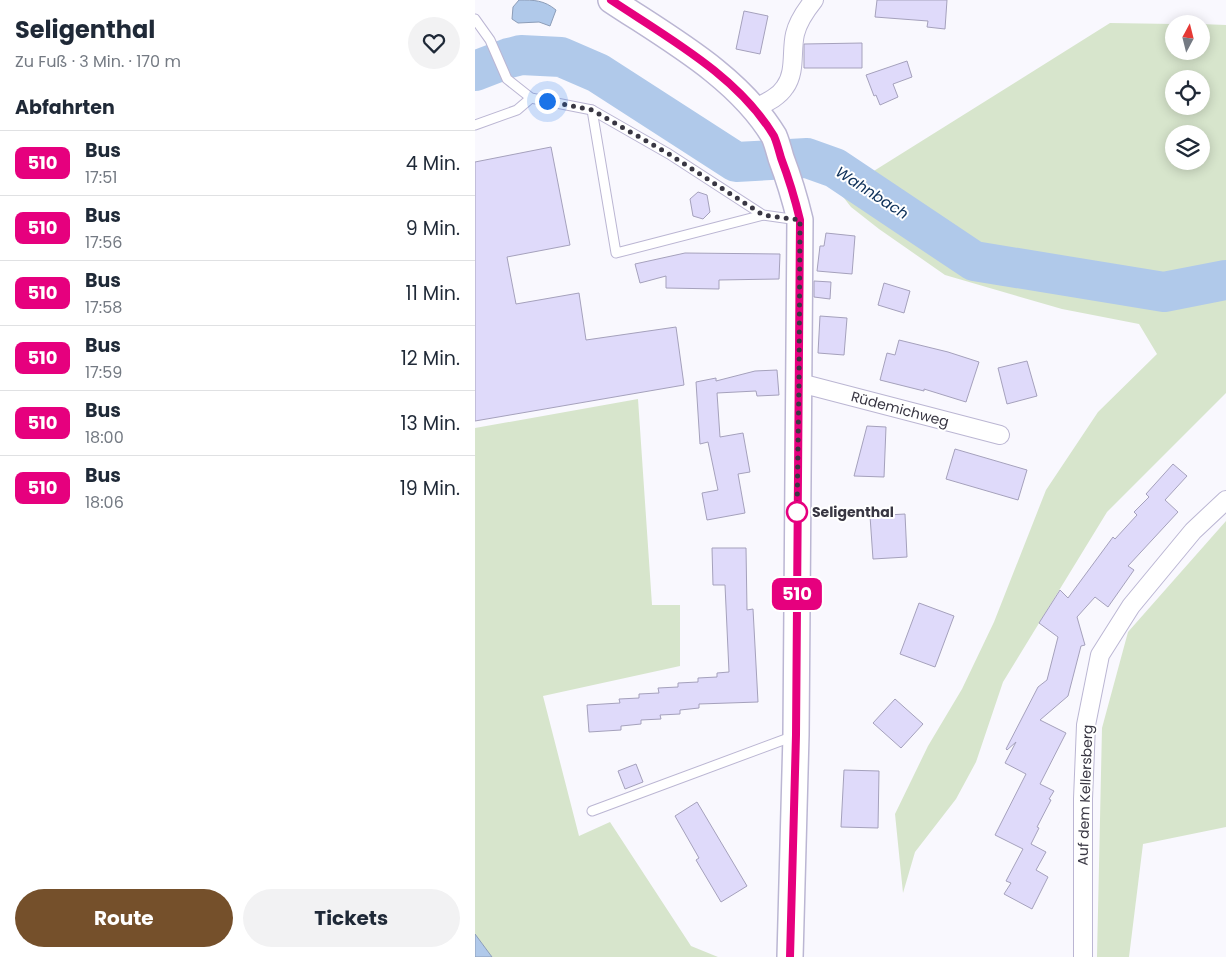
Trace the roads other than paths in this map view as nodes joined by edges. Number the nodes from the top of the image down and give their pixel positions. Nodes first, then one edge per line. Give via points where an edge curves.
1 (611, 0) edge
2 (814, 0) edge
3 (475, 19) edge
4 (531, 98) junction
5 (753, 109) junction
6 (592, 110) junction
7 (475, 126) edge
8 (763, 215) junction
9 (800, 220) junction
10 (799, 383) junction
11 (1000, 435) dead end
12 (1226, 500) edge
13 (796, 735) junction
14 (592, 811) dead end
15 (790, 957) edge
16 (1083, 957) edge

1 - 5 main road via 694,55 736,90
2 - 5 street via 801,17 795,34 791,74 786,87
3 - 4 lane via 490,40 507,79
4 - 6 lane
4 - 7 lane via 517,110
5 - 9 main road via 774,138
6 - 8 lane via 678,159
6 - 8 lane via 617,253
8 - 9 lane
9 - 10 main road
10 - 11 street, Rüdemichweg
10 - 13 main road
12 - 16 street, Auf dem Kellersberg via 1193,531 1137,599 1100,655 1085,725
13 - 14 lane
13 - 15 main road

